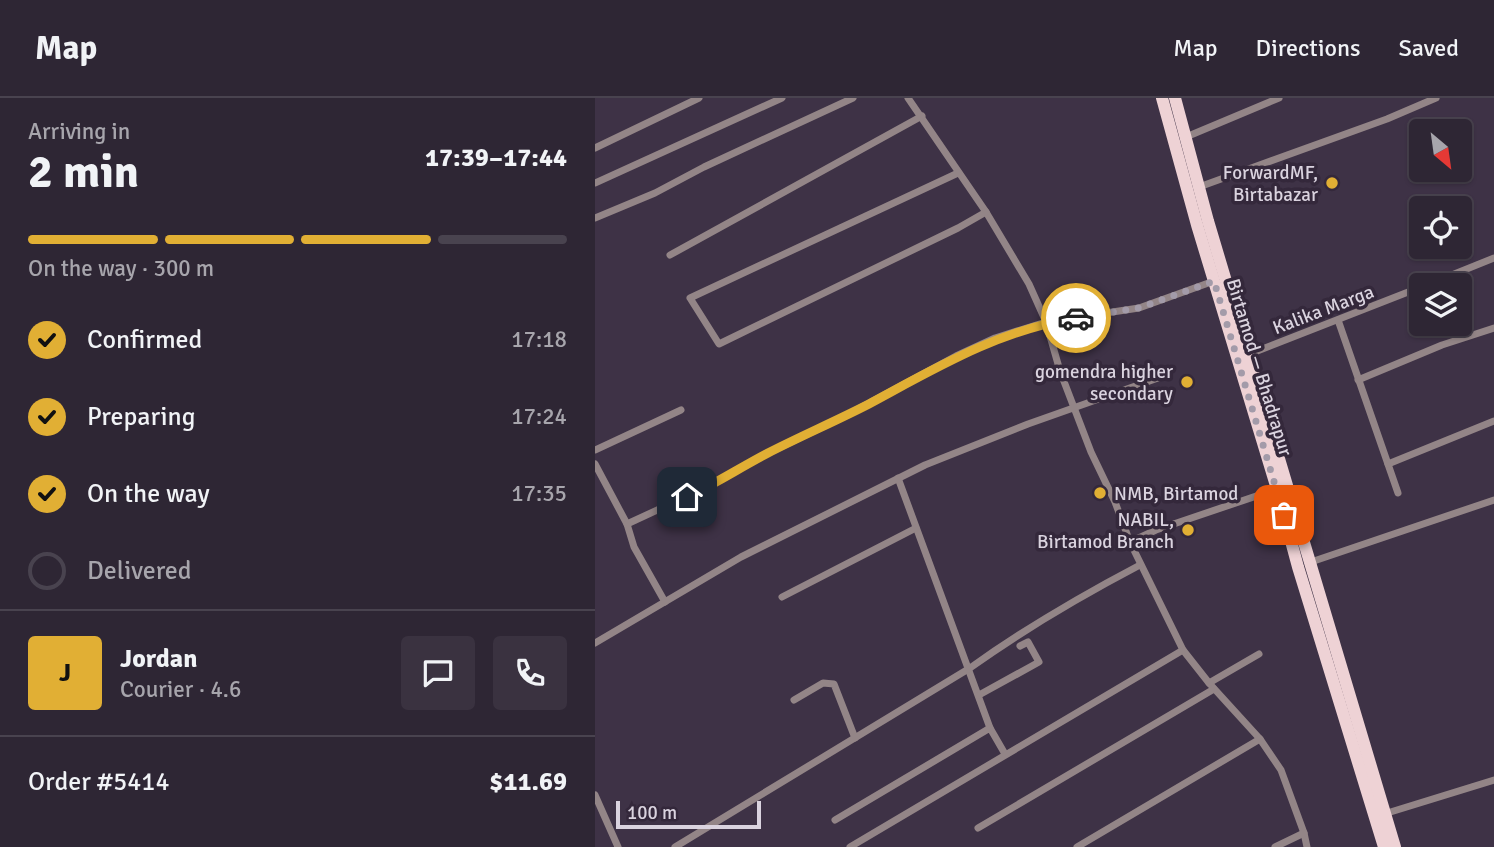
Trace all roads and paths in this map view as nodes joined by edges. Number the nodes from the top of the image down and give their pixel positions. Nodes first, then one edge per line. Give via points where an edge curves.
1 (699, 98) edge
2 (782, 98) edge
3 (853, 98) edge
4 (908, 98) edge
5 (1162, 98) edge
6 (1175, 98) edge
7 (1279, 98) edge
8 (1436, 98) edge
9 (922, 116) junction
10 (1187, 137) junction
11 (595, 148) edge
12 (958, 173) junction
13 (595, 183) edge
14 (1199, 187) junction
15 (986, 212) junction
16 (595, 218) edge
17 (670, 255) dead end
18 (1494, 258) edge
19 (1457, 273) edge
20 (1214, 281) junction
21 (1409, 292) edge
22 (1338, 320) junction
23 (1047, 322) junction
24 (1494, 328) edge
25 (1243, 356) junction
26 (1158, 378) dead end
27 (1358, 380) junction
28 (1074, 408) junction
29 (681, 410) dead end
30 (1494, 421) edge
31 (595, 450) edge
32 (595, 464) edge
33 (1388, 464) junction
34 (898, 478) junction
35 (1277, 489) junction
36 (1398, 493) dead end
37 (1494, 500) edge
38 (627, 524) junction
39 (916, 528) junction
40 (1130, 542) junction
41 (1140, 565) junction
42 (1304, 565) junction
43 (782, 597) dead end
44 (665, 602) junction
45 (595, 643) edge
46 (1020, 646) dead end
47 (1183, 650) junction
48 (1259, 654) dead end
49 (970, 668) junction
50 (1212, 686) junction
51 (979, 695) junction
52 (794, 700) dead end
53 (990, 728) junction
54 (855, 738) junction
55 (1259, 738) junction
56 (1005, 754) junction
57 (1494, 780) edge
58 (595, 795) edge
59 (1381, 815) junction
60 (835, 820) dead end
61 (978, 828) dead end
62 (1304, 833) junction
63 (618, 847) edge
64 (675, 847) edge
65 (850, 847) edge
66 (1077, 847) edge
67 (1275, 847) edge
68 (1307, 847) edge
69 (1384, 847) edge
70 (1395, 847) edge

1 - 11 street
2 - 13 street
3 - 16 street
4 - 9 street
5 - 20 main road, Birtamod — Bhadrapur
6 - 10 main road, Birtamod — Bhadrapur
7 - 10 street
8 - 14 street
9 - 12 street
9 - 17 street
10 - 14 main road, Birtamod — Bhadrapur
12 - 15 street
12 - 15 street via 690,298 719,344
14 - 25 main road, Birtamod — Bhadrapur
15 - 23 street
18 - 19 street
20 - 23 street via 1139,308
20 - 25 main road, Birtamod — Bhadrapur
21 - 22 street, Kalika Marga
22 - 25 street, Kalika Marga
22 - 27 street
23 - 28 street
23 - 38 street via 956,356 843,418
24 - 27 street
25 - 35 main road, Birtamod — Bhadrapur
25 - 42 main road, Birtamod — Bhadrapur
26 - 28 street
27 - 33 street
28 - 34 street
28 - 40 street
29 - 31 street
30 - 33 street
32 - 38 street
33 - 36 street
34 - 39 street
34 - 44 street via 741,557
35 - 40 street
35 - 42 main road, Birtamod — Bhadrapur
37 - 42 street
38 - 44 street via 634,547
39 - 43 street
39 - 49 street
40 - 41 street
41 - 47 street
41 - 49 street
42 - 59 main road, Birtamod — Bhadrapur
44 - 45 street
46 - 51 street via 1028,642 1039,662
47 - 50 street
47 - 56 street
48 - 50 street
49 - 51 street
49 - 54 street
50 - 55 street
50 - 61 street
51 - 53 street
52 - 54 street via 823,683 834,684
53 - 56 street
53 - 60 street
54 - 64 street
55 - 62 street via 1281,770
55 - 66 street
56 - 65 street
57 - 59 street
58 - 63 street
59 - 69 main road, Birtamod — Bhadrapur
59 - 70 main road, Birtamod — Bhadrapur
62 - 67 street
62 - 68 street

